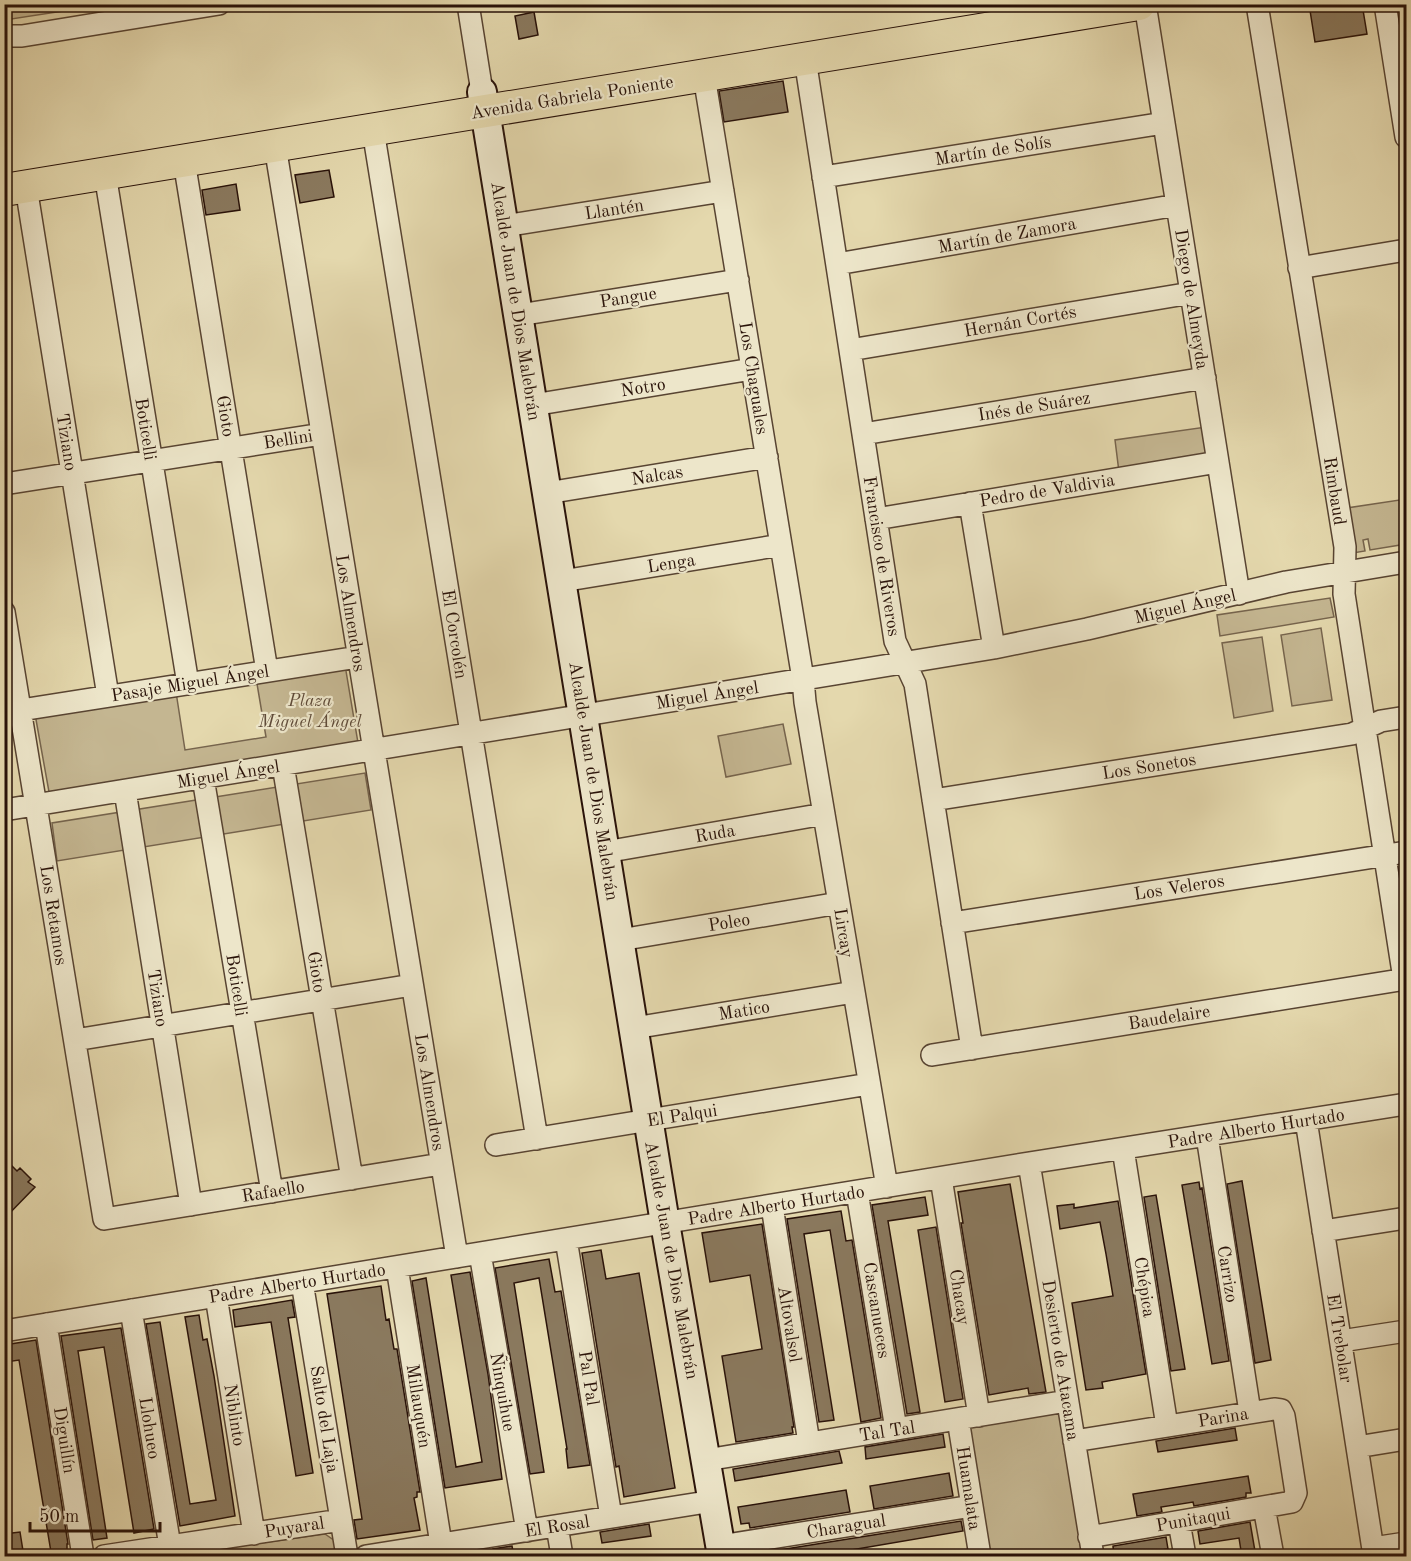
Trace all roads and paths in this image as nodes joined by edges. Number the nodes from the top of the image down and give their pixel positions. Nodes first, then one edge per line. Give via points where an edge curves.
1 (219, 4) edge
2 (468, 4) edge
3 (1018, 4) edge
4 (1139, 4) edge
5 (1145, 4) edge
6 (1257, 4) edge
7 (1385, 4) edge
8 (4, 36) edge
9 (805, 59) junction
10 (704, 76) junction
11 (484, 102) junction
12 (1164, 123) junction
13 (373, 130) junction
14 (1407, 136) edge
15 (275, 146) junction
16 (184, 161) junction
17 (105, 174) junction
18 (823, 177) junction
19 (12, 182) edge
20 (723, 191) junction
21 (1177, 205) junction
22 (504, 226) junction
23 (1407, 250) edge
24 (837, 264) junction
25 (1299, 268) junction
26 (738, 280) junction
27 (1191, 293) junction
28 (519, 315) junction
29 (850, 350) junction
30 (752, 369) junction
31 (1205, 378) junction
32 (533, 405) junction
33 (322, 434) junction
34 (863, 434) junction
35 (231, 448) junction
36 (767, 457) junction
37 (152, 461) junction
38 (1218, 462) junction
39 (72, 473) junction
40 (4, 484) edge
41 (548, 493) junction
42 (970, 503) junction
43 (876, 519) junction
44 (781, 545) junction
45 (1407, 562) edge
46 (1344, 572) junction
47 (562, 581) junction
48 (1239, 594) junction
49 (4, 612) edge
50 (994, 648) junction
51 (358, 657) junction
52 (905, 662) junction
53 (267, 671) junction
54 (803, 679) junction
55 (188, 684) junction
56 (108, 696) junction
57 (21, 710) junction
58 (583, 716) junction
59 (1407, 717) edge
60 (1365, 728) junction
61 (471, 734) junction
62 (374, 750) junction
63 (283, 765) junction
64 (202, 778) junction
65 (125, 791) junction
66 (933, 800) junction
67 (36, 805) junction
68 (4, 810) edge
69 (824, 814) junction
70 (605, 852) junction
71 (1407, 852) edge
72 (1385, 855) junction
73 (839, 903) junction
74 (952, 923) junction
75 (620, 940) junction
76 (1405, 979) edge
77 (412, 985) junction
78 (854, 992) junction
79 (322, 999) junction
80 (242, 1012) junction
81 (162, 1025) junction
82 (634, 1028) junction
83 (75, 1040) junction
84 (972, 1049) junction
85 (932, 1055) dead end
86 (869, 1084) junction
87 (1407, 1104) edge
88 (649, 1120) junction
89 (1306, 1120) junction
90 (1207, 1136) junction
91 (537, 1139) junction
92 (496, 1145) dead end
93 (1123, 1149) junction
94 (1029, 1163) junction
95 (441, 1164) junction
96 (940, 1178) junction
97 (352, 1179) junction
98 (886, 1187) junction
99 (272, 1192) junction
100 (857, 1192) junction
101 (191, 1205) junction
102 (772, 1206) junction
103 (1407, 1218) edge
104 (104, 1219) joint
105 (665, 1223) junction
106 (1323, 1232) junction
107 (566, 1239) junction
108 (480, 1253) junction
109 (457, 1257) junction
110 (397, 1267) junction
111 (303, 1282) junction
112 (216, 1296) junction
113 (131, 1310) junction
114 (46, 1324) junction
115 (1407, 1330) edge
116 (4, 1331) edge
117 (1341, 1341) junction
118 (1067, 1401) junction
119 (1250, 1413) junction
120 (980, 1416) junction
121 (958, 1419) junction
122 (1167, 1426) junction
123 (896, 1429) junction
124 (1407, 1439) edge
125 (1074, 1441) junction
126 (809, 1443) junction
127 (1357, 1447) junction
128 (706, 1460) junction
129 (1295, 1499) joint
130 (713, 1501) junction
131 (972, 1506) junction
132 (1264, 1507) junction
133 (611, 1517) junction
134 (341, 1520) junction
135 (1179, 1521) junction
136 (557, 1526) junction
137 (527, 1531) junction
138 (254, 1534) junction
139 (1407, 1543) edge
140 (441, 1544) junction
141 (170, 1546) junction
142 (1091, 1547) edge
143 (207, 1549) edge
144 (721, 1551) edge
145 (1373, 1552) edge
146 (83, 1557) edge
147 (105, 1557) edge
148 (347, 1557) edge
149 (366, 1557) edge
150 (562, 1557) edge
151 (980, 1557) edge
152 (1185, 1557) edge
153 (1272, 1557) edge

1 - 8 street
2 - 11 street, Alcalde Juan de Dios Malebrán
3 - 11 main road, Avenida Gabriela Poniente
4 - 9 main road, Avenida Gabriela Poniente
5 - 12 street, Diego de Almeyda
6 - 25 street, Rimbaud
7 - 14 street
9 - 10 main road, Avenida Gabriela Poniente
9 - 18 street, Francisco de Riveros
10 - 11 main road, Avenida Gabriela Poniente
10 - 20 street, Los Chaguales
11 - 13 main road, Avenida Gabriela Poniente
11 - 19 main road, Avenida Gabriela Poniente
11 - 22 street, Alcalde Juan de Dios Malebrán
12 - 18 street, Martín de Solís
12 - 21 street, Diego de Almeyda
13 - 15 main road, Avenida Gabriela Poniente
13 - 61 street, El Corcolén
15 - 16 main road, Avenida Gabriela Poniente
15 - 33 street, Los Almendros
16 - 17 main road, Avenida Gabriela Poniente
16 - 35 street, Gioto
17 - 19 main road, Avenida Gabriela Poniente
17 - 37 street, Boticelli
18 - 24 street, Francisco de Riveros
19 - 39 street, Tiziano
20 - 22 street, Llantén
20 - 26 street, Los Chaguales
21 - 24 street, Martín de Zamora
21 - 27 street, Diego de Almeyda
22 - 28 street, Alcalde Juan de Dios Malebrán
23 - 25 street
24 - 29 street, Francisco de Riveros
25 - 46 street, Rimbaud via 1344,548
26 - 28 street, Pangue
26 - 30 street, Los Chaguales
27 - 29 street, Hernán Cortés
27 - 31 street, Diego de Almeyda
28 - 32 street, Alcalde Juan de Dios Malebrán
29 - 34 street, Francisco de Riveros
30 - 32 street, Notro
30 - 36 street, Los Chaguales
31 - 34 street, Inés de Suárez
31 - 38 street, Diego de Almeyda
32 - 41 street, Alcalde Juan de Dios Malebrán
33 - 35 street, Bellini
33 - 51 street, Los Almendros
34 - 43 street, Francisco de Riveros
35 - 37 street, Bellini
35 - 53 street, Gioto
36 - 41 street, Nalcas
36 - 44 street, Los Chaguales
37 - 39 street, Bellini
37 - 55 street, Boticelli
38 - 42 street, Pedro de Valdivia
38 - 48 street, Diego de Almeyda
39 - 40 street, Bellini
39 - 56 street, Tiziano
41 - 47 street, Alcalde Juan de Dios Malebrán
42 - 43 street, Pedro de Valdivia
42 - 50 street
43 - 52 street, Francisco de Riveros via 895,641
44 - 47 street, Lenga
44 - 54 street, Los Chaguales
45 - 46 street, Miguel Ángel
46 - 48 street, Miguel Ángel
46 - 60 street, Rimbaud
47 - 58 street, Alcalde Juan de Dios Malebrán
48 - 50 street, Miguel Ángel
49 - 57 street, Los Retamos
50 - 52 street, Miguel Ángel
51 - 53 street, Pasaje Miguel Ángel
51 - 62 street, Los Almendros
52 - 54 street, Miguel Ángel
52 - 66 street, Francisco de Riveros via 915,684
53 - 55 street, Pasaje Miguel Ángel
54 - 58 street, Miguel Ángel
54 - 69 street, Lircay
55 - 56 street, Pasaje Miguel Ángel
56 - 57 street, Pasaje Miguel Ángel
57 - 67 street, Los Retamos
58 - 61 street, Miguel Ángel
58 - 70 street, Alcalde Juan de Dios Malebrán
59 - 60 street, Los Sonetos
60 - 66 street, Los Sonetos via 1352,734
60 - 72 street, Rimbaud
61 - 62 street, Miguel Ángel
61 - 91 street, El Corcolén
62 - 63 street, Miguel Ángel
62 - 77 street, Los Almendros
63 - 64 street, Miguel Ángel
63 - 79 street, Gioto
64 - 65 street, Miguel Ángel
64 - 80 street, Boticelli
65 - 67 street, Miguel Ángel
65 - 81 street, Tiziano
66 - 74 street, Francisco de Riveros
67 - 68 street, Miguel Ángel
67 - 83 street, Los Retamos
69 - 70 street, Ruda
69 - 73 street, Lircay
70 - 75 street, Alcalde Juan de Dios Malebrán
71 - 72 street, Los Veleros
72 - 74 street, Los Veleros
72 - 76 street, Rimbaud
73 - 75 street, Poleo
73 - 78 street, Lircay
74 - 84 street, Francisco de Riveros
75 - 82 street, Alcalde Juan de Dios Malebrán
76 - 84 street, Baudelaire
77 - 79 street
77 - 95 street, Los Almendros
78 - 82 street, Matico
78 - 86 street, Lircay
79 - 80 street
79 - 97 street, Gioto
80 - 81 street
80 - 99 street, Boticelli
81 - 83 street
81 - 101 street, Tiziano
82 - 88 street, Alcalde Juan de Dios Malebrán
83 - 104 street, Los Retamos
84 - 85 street, Baudelaire
86 - 88 street, El Palqui
86 - 98 street, Lircay
87 - 89 street, Padre Alberto Hurtado
88 - 91 street, El Palqui
88 - 105 street, Alcalde Juan de Dios Malebrán
89 - 90 street, Padre Alberto Hurtado
89 - 106 street, El Trebolar
90 - 93 street, Padre Alberto Hurtado
90 - 119 street, Carrizo
91 - 92 street, El Palqui
93 - 94 street, Padre Alberto Hurtado
93 - 122 street, Chépica
94 - 96 street, Padre Alberto Hurtado
94 - 118 street, Desierto de Atacama
95 - 97 street, Rafaello
95 - 109 street, Los Almendros
96 - 98 street, Padre Alberto Hurtado
96 - 120 street, Chacay
97 - 99 street, Rafaello
98 - 100 street, Padre Alberto Hurtado
99 - 101 street, Rafaello
100 - 102 street, Padre Alberto Hurtado
100 - 123 street, Cascanueces
101 - 104 street, Rafaello
102 - 105 street, Padre Alberto Hurtado
102 - 126 street, Altovalsol
103 - 106 street
105 - 107 street, Padre Alberto Hurtado
105 - 128 street, Alcalde Juan de Dios Malebrán
106 - 117 street, El Trebolar
107 - 108 street, Padre Alberto Hurtado
107 - 133 street, Pal Pal
108 - 109 street, Padre Alberto Hurtado
108 - 137 street, Ñinquihue
109 - 110 street, Padre Alberto Hurtado
110 - 111 street, Padre Alberto Hurtado
110 - 140 street, Millauquén
111 - 112 street, Padre Alberto Hurtado
111 - 134 street, Salto del Laja
112 - 113 street, Padre Alberto Hurtado
112 - 138 street, Niblinto
113 - 114 street, Padre Alberto Hurtado
113 - 141 street, Llohueo
114 - 116 street, Padre Alberto Hurtado
114 - 146 street, Diguillín
115 - 117 street
117 - 127 street, El Trebolar
118 - 120 street, Tal Tal
118 - 125 street, Desierto de Atacama
119 - 122 street, Parina
119 - 129 street, Parina via 1277,1408 1283,1412
120 - 121 street, Tal Tal
121 - 123 street, Tal Tal
121 - 131 street, Huamalata
122 - 125 street, Parina
123 - 126 street, Tal Tal
124 - 127 street
125 - 142 street, Desierto de Atacama
126 - 128 street, Tal Tal
127 - 145 street, El Trebolar
128 - 130 street, Alcalde Juan de Dios Malebrán
129 - 132 street, Punitaqui
130 - 133 street, El Rosal
130 - 144 street, Alcalde Juan de Dios Malebrán
131 - 144 street, Charagual
131 - 151 street, Huamalata
132 - 135 street, Punitaqui
132 - 153 street
133 - 136 street, El Rosal
134 - 138 street, Puyaral
134 - 148 street, Salto del Laja
135 - 142 street, Punitaqui
135 - 152 street
136 - 137 street, El Rosal
136 - 150 street
137 - 140 street, El Rosal
138 - 143 street, Puyaral
139 - 145 street
140 - 149 street, El Rosal
141 - 143 street, Puyaral
141 - 147 street, Puyaral

